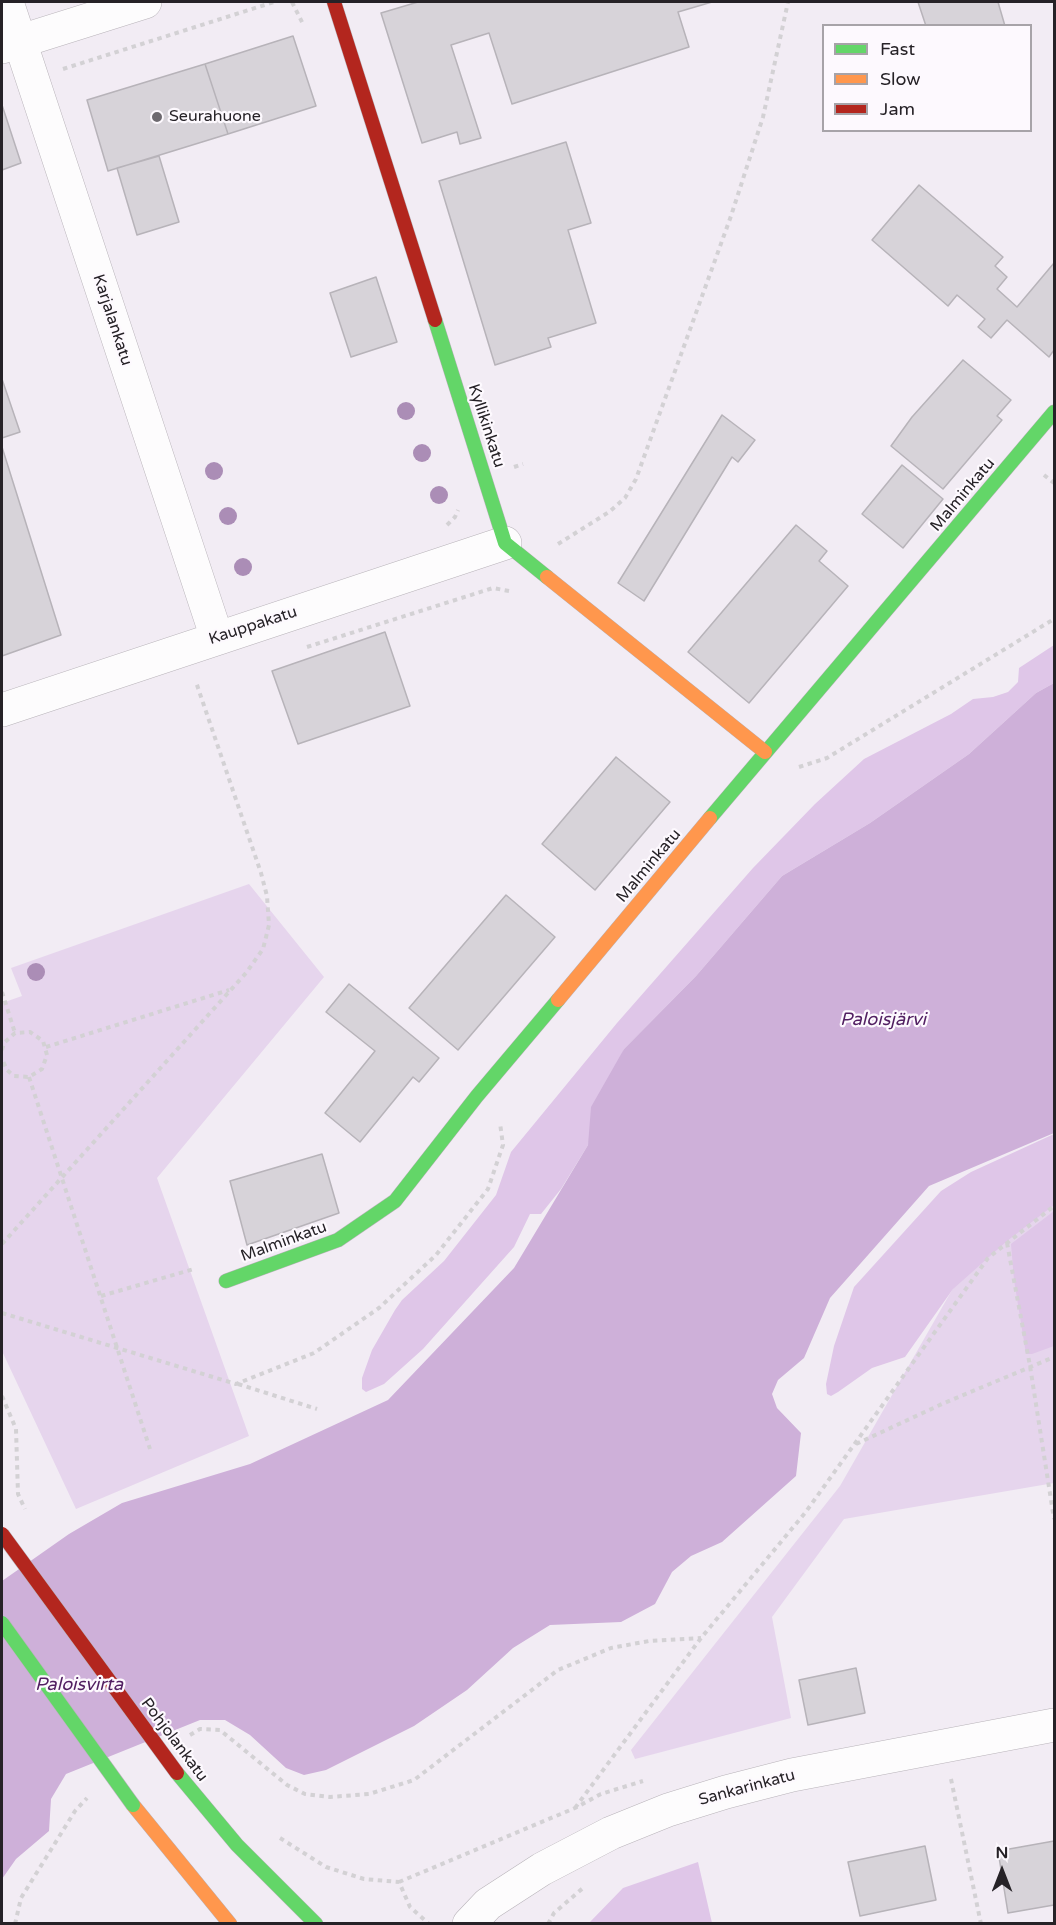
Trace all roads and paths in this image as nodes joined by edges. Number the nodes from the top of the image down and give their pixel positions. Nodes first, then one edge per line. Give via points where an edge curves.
1 (8, 2) edge
2 (145, 2) edge
3 (274, 2) edge
4 (292, 2) edge
5 (334, 2) edge
6 (788, 2) edge
7 (305, 31) dead end
8 (11, 44) edge
9 (67, 67) junction
10 (33, 78) junction
11 (71, 79) dead end
12 (1054, 412) edge
13 (459, 507) dead end
14 (447, 525) dead end
15 (506, 543) junction
16 (558, 544) dead end
17 (1054, 619) edge
18 (216, 638) junction
19 (196, 684) dead end
20 (2, 710) edge
21 (765, 752) junction
22 (231, 990) junction
23 (2, 992) edge
24 (15, 1033) junction
25 (46, 1047) junction
26 (2, 1050) edge
27 (2, 1062) edge
28 (29, 1077) junction
29 (62, 1178) junction
30 (1054, 1206) edge
31 (1007, 1243) junction
32 (2, 1244) edge
33 (226, 1281) joint
34 (101, 1296) junction
35 (1054, 1357) edge
36 (1030, 1366) junction
37 (236, 1384) dead end
38 (2, 1396) edge
39 (317, 1409) dead end
40 (855, 1445) junction
41 (150, 1449) dead end
42 (30, 1517) dead end
43 (1054, 1519) edge
44 (2, 1533) edge
45 (2, 1623) edge
46 (701, 1638) junction
47 (1054, 1725) edge
48 (182, 1740) dead end
49 (963, 1776) dead end
50 (951, 1779) junction
51 (940, 1780) dead end
52 (96, 1792) dead end
53 (575, 1808) dead end
54 (272, 1832) dead end
55 (584, 1887) dead end
56 (15, 1923) edge
57 (230, 1923) edge
58 (316, 1923) edge
59 (429, 1923) edge
60 (469, 1923) edge
61 (548, 1923) edge
62 (981, 1923) edge

1 - 8 street, Karjalankatu
2 - 8 street
3 - 9 path
4 - 7 path
5 - 15 street, Kyllikinkatu
6 - 16 path via 763,117 636,479 626,498
8 - 10 street, Karjalankatu
9 - 10 path
9 - 11 path
10 - 18 street, Karjalankatu
12 - 21 street, Malminkatu
13 - 14 path
15 - 18 street, Kauppakatu
15 - 21 street
17 - 21 path via 827,758 786,770
18 - 20 street, Kauppakatu
19 - 22 path via 267,896 269,925 263,949
21 - 33 street, Malminkatu via 485,1087 395,1201 338,1240
22 - 25 path
22 - 29 path
23 - 24 path
24 - 25 path via 30,1032
24 - 26 path
25 - 28 path via 46,1063
27 - 28 path via 14,1076
28 - 29 path
29 - 32 path
29 - 34 path
30 - 31 path
31 - 36 path
31 - 40 path via 988,1258
33 - 34 path via 195,1268
34 - 41 path
35 - 36 path
36 - 40 path
36 - 43 path
37 - 39 path
38 - 42 path via 16,1429 18,1494
40 - 46 path via 805,1513
44 - 58 street, Pohjolankatu, bridge via 177,1773 237,1845
45 - 57 street, bridge via 133,1805
46 - 48 path via 611,1648 558,1670 414,1780 369,1794 306,1794 287,1785 220,1730 201,1729
46 - 53 path
47 - 60 street, Sankarinkatu via 792,1775 668,1810 611,1833 542,1869 488,1904
49 - 50 path
50 - 51 path
50 - 62 path
52 - 56 path via 75,1811 21,1898
54 - 59 path via 326,1867 364,1879 399,1882 410,1907
55 - 61 path

